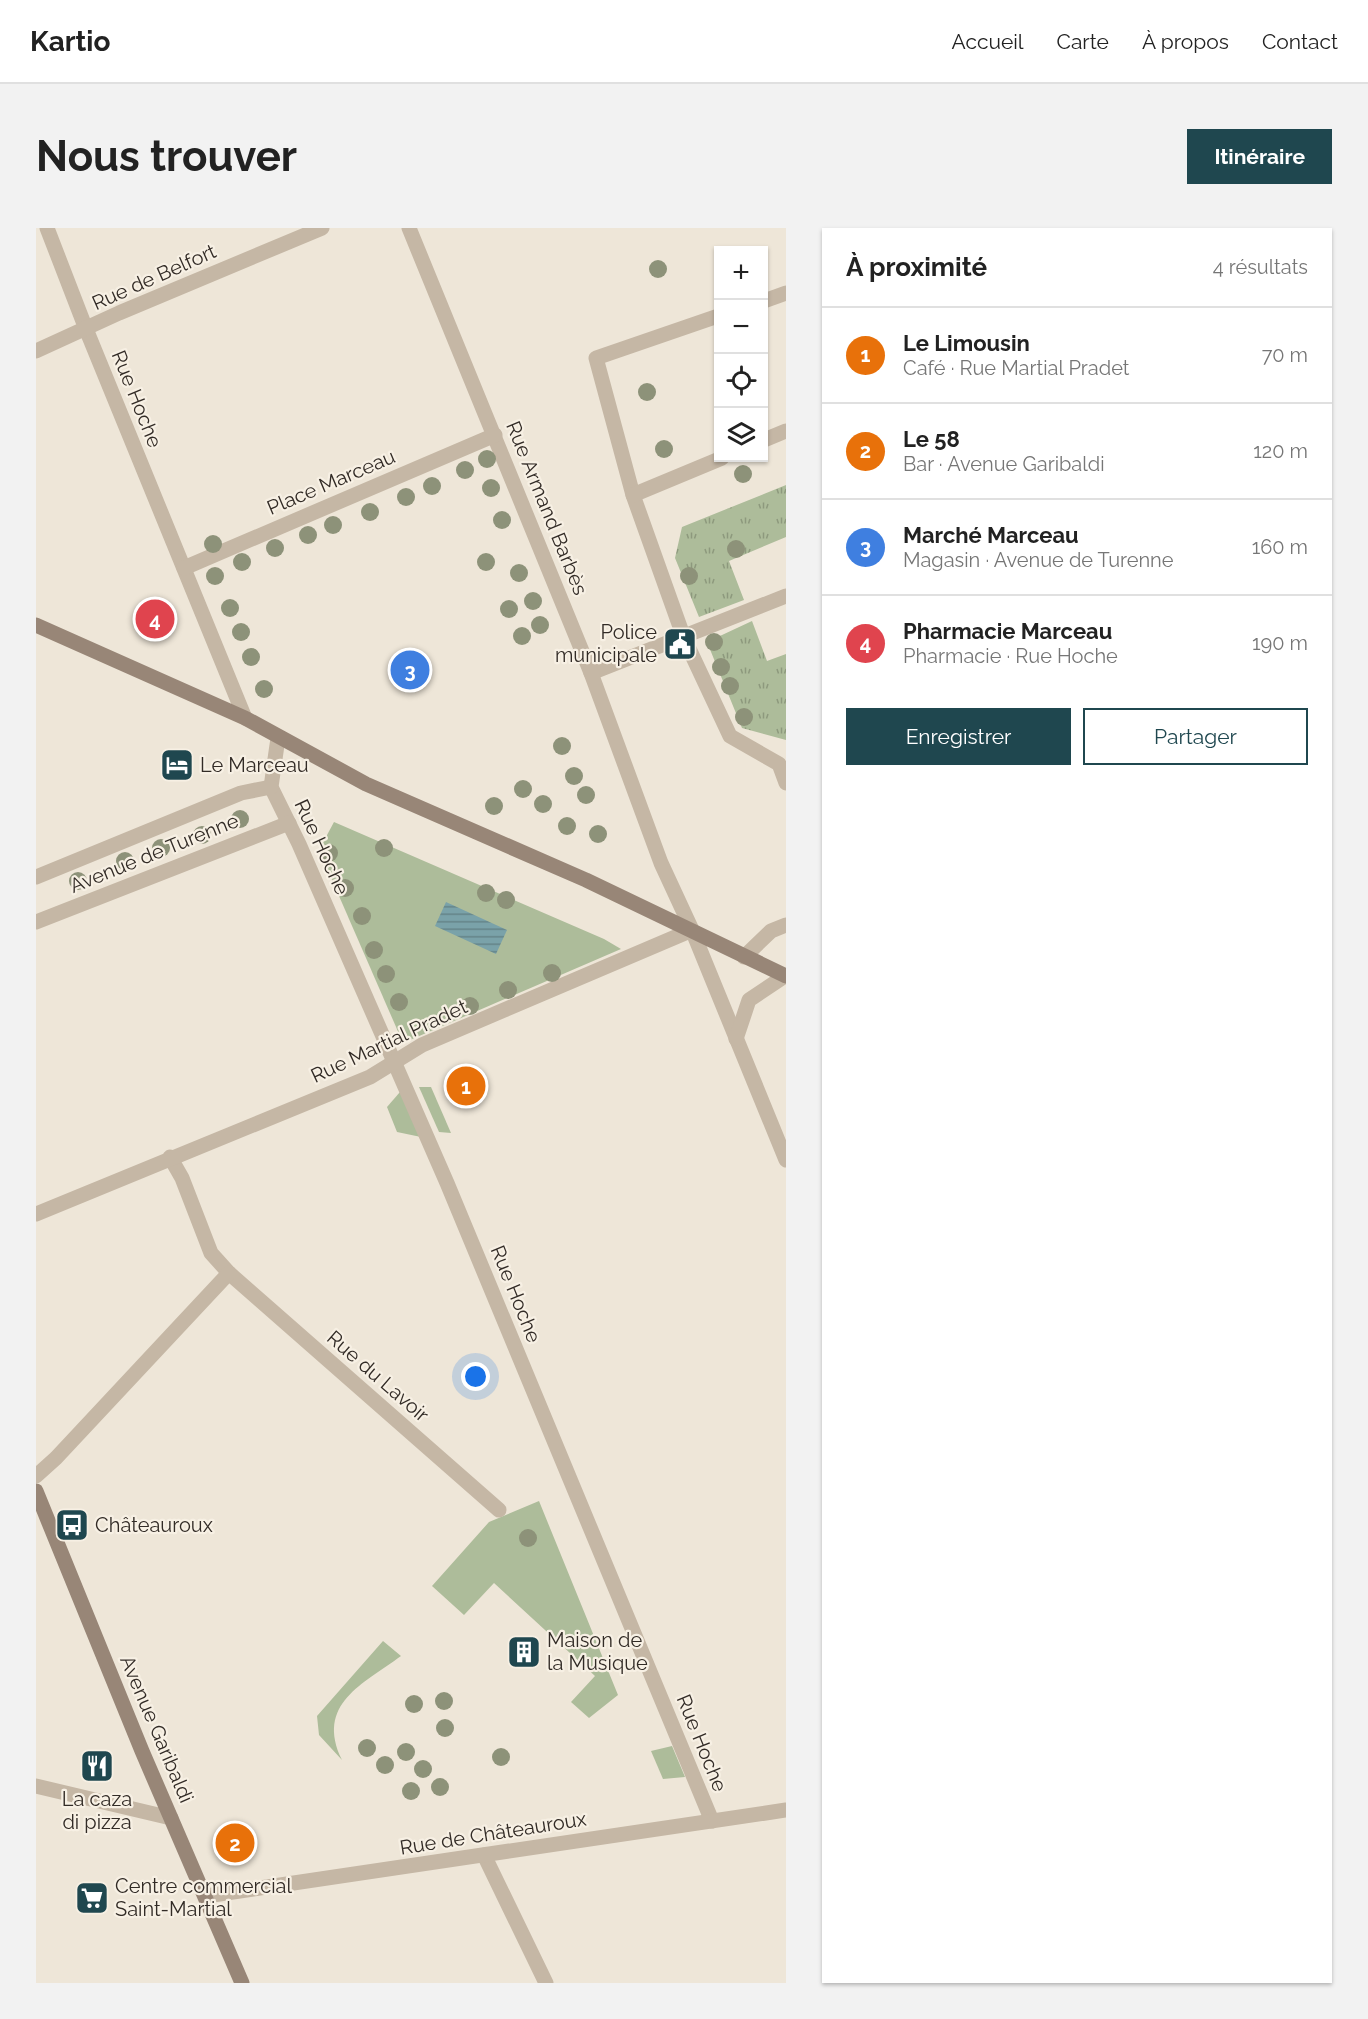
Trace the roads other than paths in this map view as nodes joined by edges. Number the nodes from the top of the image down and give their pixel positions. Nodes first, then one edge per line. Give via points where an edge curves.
1 (47, 228) edge
2 (322, 228) edge
3 (409, 228) edge
4 (786, 293) edge
5 (767, 300) edge
6 (714, 317) edge
7 (86, 329) junction
8 (36, 351) edge
9 (786, 431) edge
10 (495, 435) junction
11 (768, 438) edge
12 (714, 461) edge
13 (633, 495) junction
14 (184, 568) junction
15 (786, 596) edge
16 (36, 625) edge
17 (684, 638) junction
18 (591, 674) junction
19 (245, 718) junction
20 (278, 738) junction
21 (782, 763) edge
22 (786, 783) edge
23 (271, 787) junction
24 (289, 823) junction
25 (36, 877) edge
26 (36, 922) edge
27 (786, 925) edge
28 (692, 930) junction
29 (744, 957) junction
30 (785, 976) edge
31 (736, 1039) junction
32 (394, 1061) junction
33 (170, 1157) junction
34 (786, 1160) edge
35 (36, 1214) edge
36 (229, 1273) junction
37 (36, 1476) edge
38 (36, 1491) edge
39 (499, 1510) dead end
40 (36, 1786) edge
41 (786, 1810) edge
42 (171, 1818) junction
43 (712, 1821) junction
44 (484, 1855) junction
45 (206, 1896) junction
46 (242, 1983) edge
47 (546, 1983) edge

1 - 7 street, Rue Hoche
2 - 7 street, Rue de Belfort
3 - 10 street, Rue Armand Barbès
4 - 5 street
6 - 13 street via 596,358
7 - 8 street, Rue de Belfort
7 - 14 street, Rue Hoche
9 - 11 street
10 - 14 street, Place Marceau
10 - 18 street, Rue Armand Barbès
12 - 13 street
13 - 17 street
14 - 19 street, Rue Hoche
15 - 17 street
16 - 19 street
17 - 18 street
17 - 21 street via 730,736
18 - 28 street, Rue Armand Barbès via 661,863
19 - 20 street
20 - 23 street
20 - 28 street via 366,784
21 - 22 street
23 - 24 street, Rue Hoche
23 - 25 street, Avenue de Turenne via 241,793
24 - 26 street, Avenue de Turenne
24 - 32 street, Rue Hoche
27 - 29 street via 771,931
28 - 29 street
28 - 31 street, Rue Armand Barbès
28 - 32 street, Rue Martial Pradet via 422,1045
29 - 30 street
30 - 31 street via 749,1000
31 - 34 street, Rue Armand Barbès
32 - 33 street, Rue Martial Pradet via 370,1077
32 - 43 street, Rue Hoche
33 - 35 street, Rue Martial Pradet
33 - 36 street, Rue du Lavoir via 210,1253
36 - 37 street
36 - 39 street, Rue du Lavoir
38 - 42 street, Avenue Garibaldi
40 - 42 street
41 - 43 street, Rue de Châteauroux
42 - 45 street, Avenue Garibaldi
43 - 44 street, Rue de Châteauroux
44 - 45 street, Rue de Châteauroux
44 - 47 street
45 - 46 street, Avenue Garibaldi

